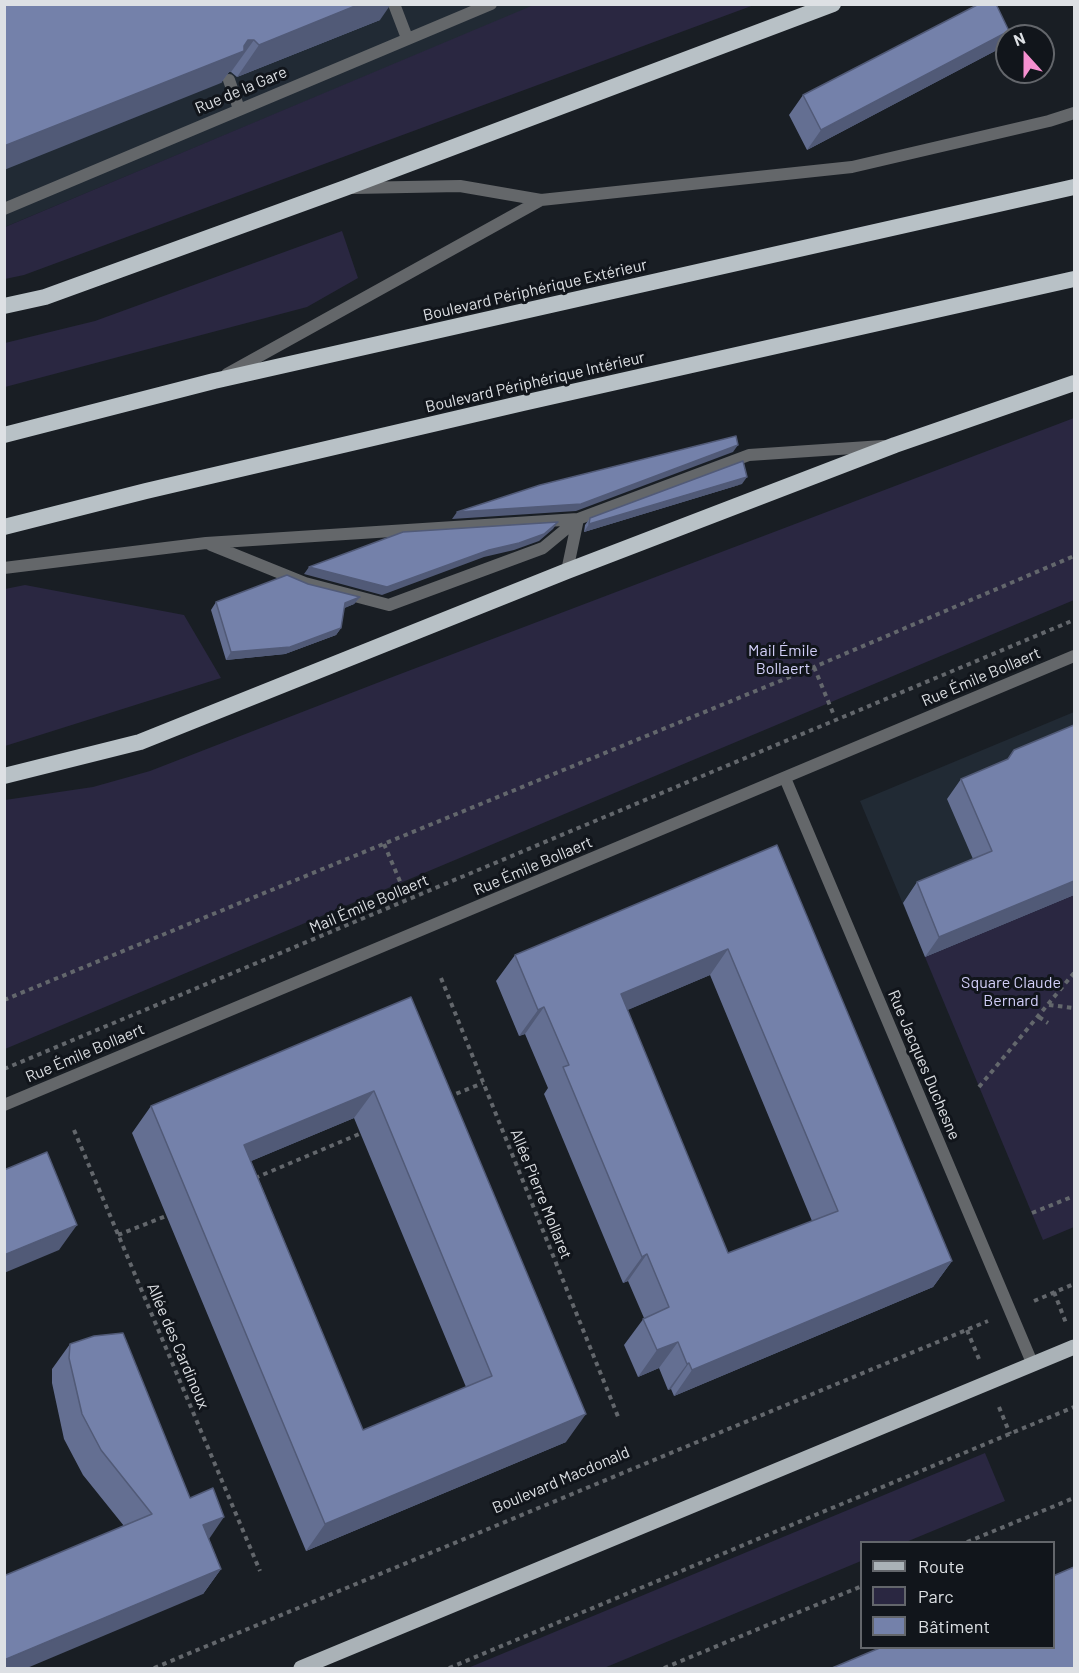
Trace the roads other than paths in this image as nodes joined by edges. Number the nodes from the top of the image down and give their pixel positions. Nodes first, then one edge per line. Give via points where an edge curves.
1 (394, 4) edge
2 (491, 4) edge
3 (833, 4) edge
4 (407, 38) junction
5 (229, 80) edge
6 (239, 110) junction
7 (1074, 113) edge
8 (1074, 187) edge
9 (345, 188) junction
10 (541, 200) junction
11 (4, 209) edge
12 (1074, 279) edge
13 (4, 306) edge
14 (214, 381) junction
15 (1074, 383) edge
16 (4, 435) edge
17 (895, 445) junction
18 (578, 519) junction
19 (4, 527) edge
20 (206, 543) junction
21 (4, 568) edge
22 (567, 571) junction
23 (1074, 656) edge
24 (4, 776) edge
25 (785, 778) junction
26 (4, 1105) edge
27 (1074, 1347) edge
28 (1034, 1365) junction
29 (301, 1668) edge

1 - 4 street
2 - 4 street, Rue de la Gare
3 - 9 highway
4 - 6 street, Rue de la Gare
5 - 6 street
6 - 11 street, Rue de la Gare
7 - 10 street via 852,167
8 - 14 highway, Boulevard Périphérique Extérieur
9 - 10 street via 460,186
9 - 13 highway via 45,297
10 - 14 street
12 - 19 highway, Boulevard Périphérique Intérieur via 523,403
14 - 16 highway, Boulevard Périphérique Extérieur
15 - 17 highway
17 - 18 street via 749,455
17 - 22 highway
18 - 20 street
18 - 20 street via 543,548 389,605 305,583
18 - 22 street
20 - 21 street
22 - 24 highway via 141,742
23 - 25 street, Rue Émile Bollaert
25 - 26 street, Rue Émile Bollaert
25 - 28 street, Rue Jacques Duchesne
27 - 28 main road
28 - 29 main road

